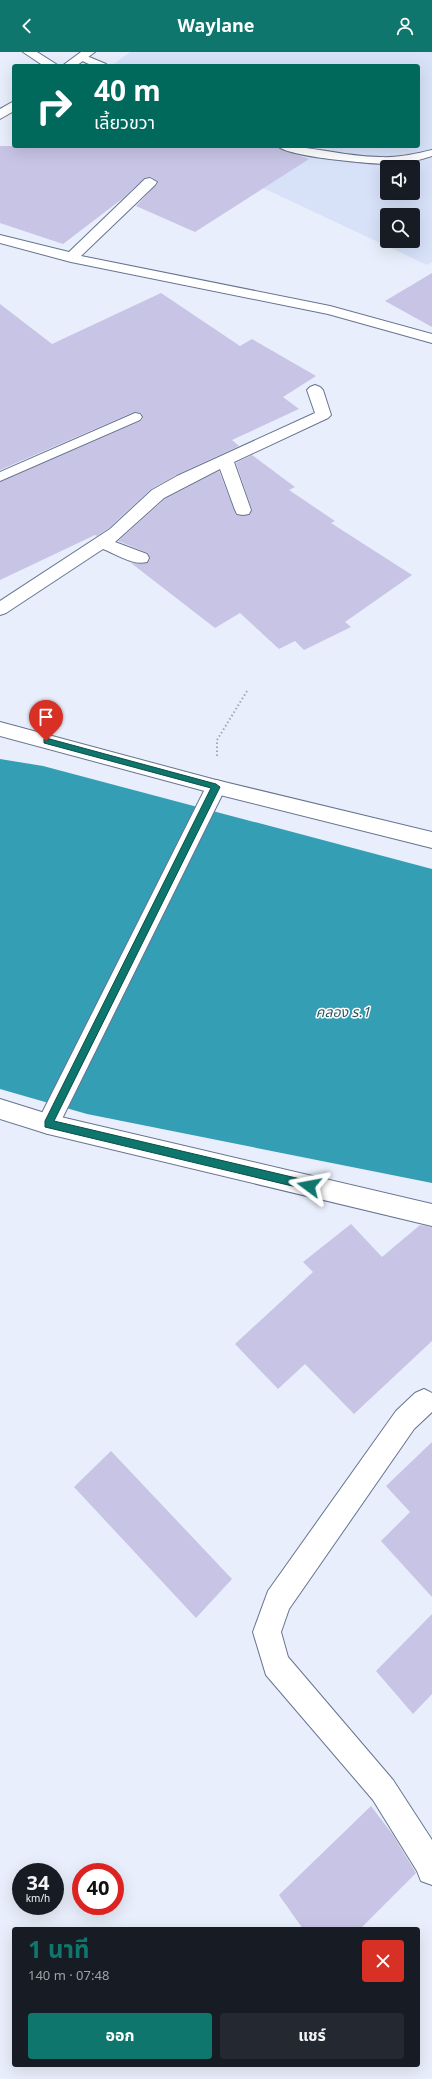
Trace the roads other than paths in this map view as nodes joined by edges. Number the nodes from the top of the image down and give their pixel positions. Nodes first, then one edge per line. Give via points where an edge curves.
1 (29, 52) edge
2 (85, 54) edge
3 (50, 64) edge
4 (71, 64) edge
5 (99, 64) edge
6 (12, 106) edge
7 (0, 115) edge
8 (290, 148) edge
9 (432, 153) edge
10 (150, 182) dead end
11 (0, 240) edge
12 (71, 258) junction
13 (432, 339) edge
14 (316, 390) dead end
15 (135, 417) dead end
16 (226, 460) junction
17 (0, 476) edge
18 (243, 510) dead end
19 (102, 543) junction
20 (141, 558) dead end
21 (0, 609) edge
22 (0, 729) edge
23 (216, 787) junction
24 (432, 840) edge
25 (0, 1109) edge
26 (48, 1124) junction
27 (432, 1215) edge
28 (429, 1401) edge
29 (432, 1870) edge

1 - 3 street
2 - 4 street
2 - 5 lane
6 - 7 street
8 - 9 lane via 383,162
10 - 12 street
11 - 12 street
12 - 13 street via 330,310
14 - 16 street via 323,416
15 - 17 lane
16 - 18 street
16 - 19 street via 158,494 127,524
19 - 20 street
19 - 21 street
22 - 23 street
23 - 24 street
23 - 26 street
25 - 26 street
26 - 27 street
28 - 29 street via 405,1420 278,1601 268,1632 276,1665 383,1790 430,1862

